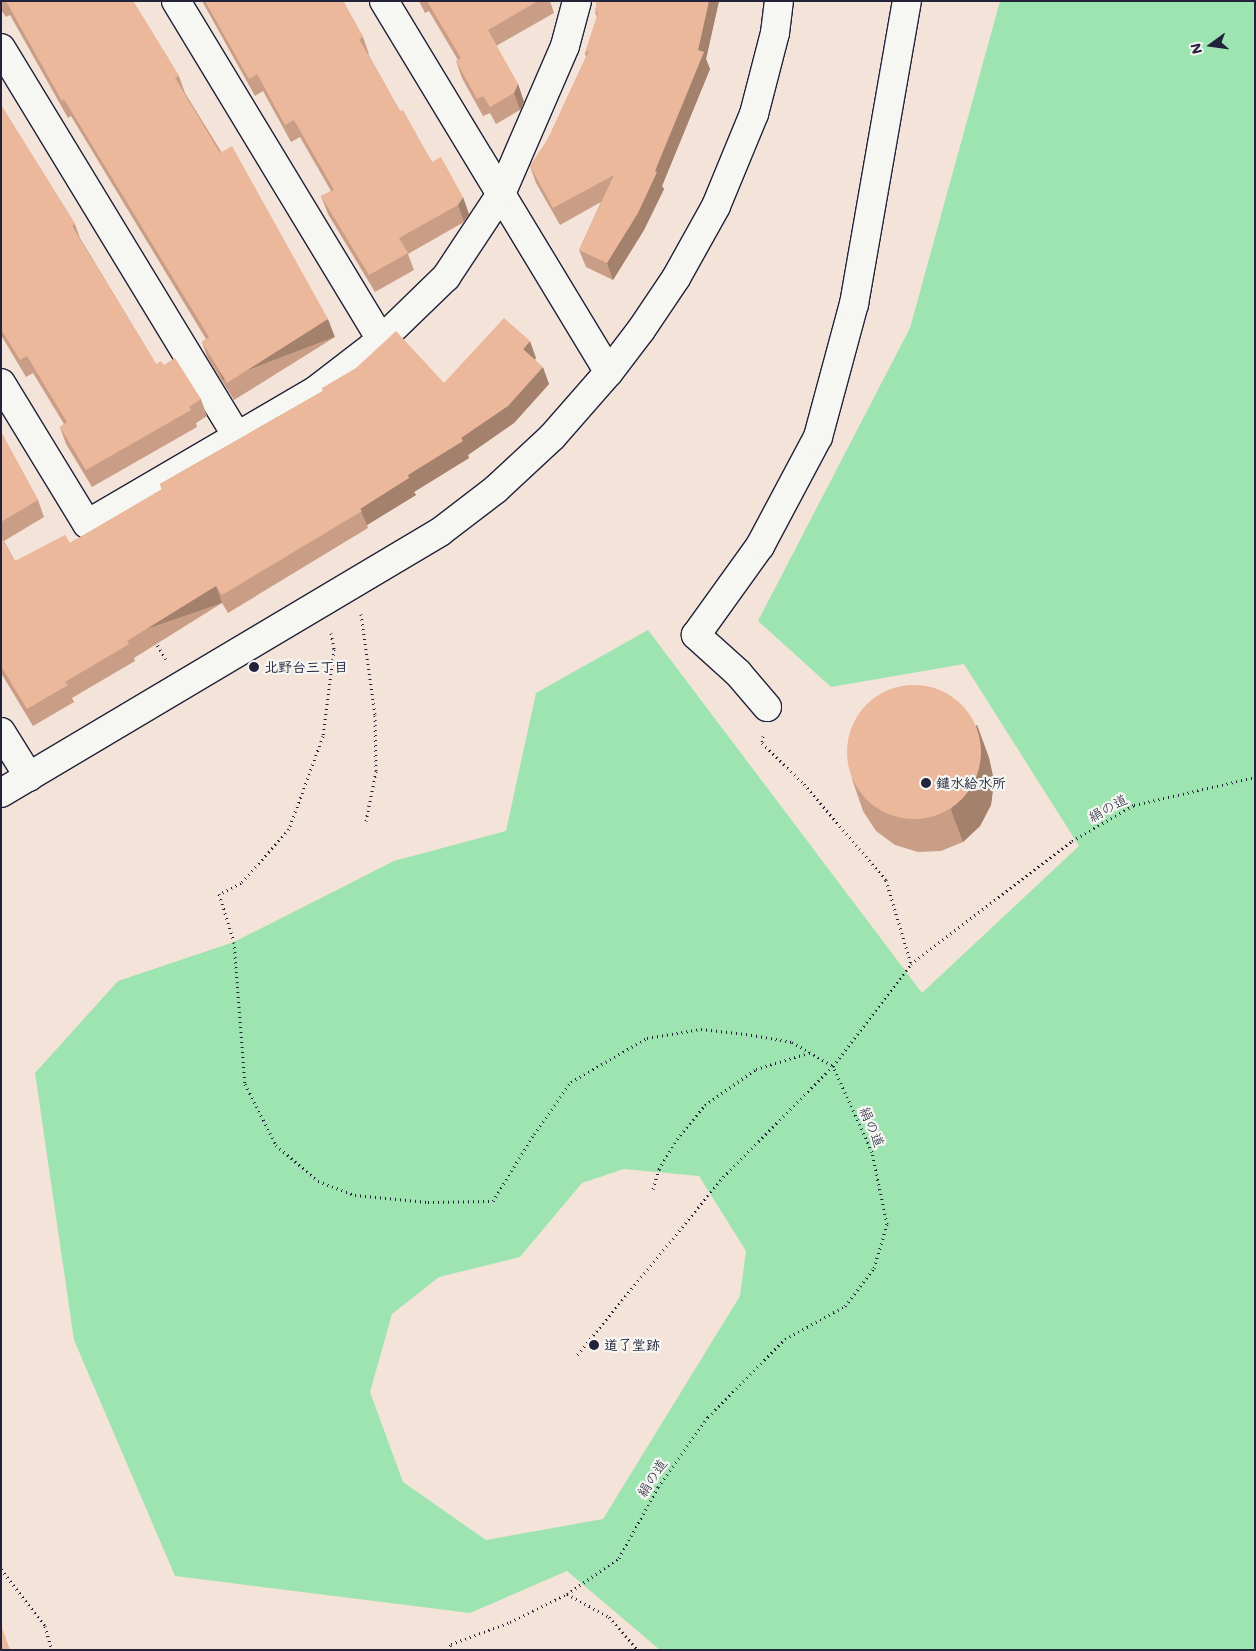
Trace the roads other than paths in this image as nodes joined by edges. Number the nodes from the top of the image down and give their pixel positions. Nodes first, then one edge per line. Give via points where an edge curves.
1 (176, 1) edge
2 (384, 1) edge
3 (577, 1) edge
4 (779, 1) edge
5 (907, 1) edge
6 (1, 48) edge
7 (501, 194) junction
8 (381, 340) junction
9 (609, 372) junction
10 (1, 383) edge
11 (237, 436) junction
12 (767, 707) road end
13 (1, 732) edge
14 (29, 777) junction
15 (1, 793) edge

1 - 8 street
2 - 7 street
3 - 7 street via 565,46
4 - 9 street via 754,114 716,206 676,278
5 - 12 street via 854,304 818,437 760,546 696,634 738,672
6 - 11 street
7 - 8 street via 446,277
7 - 9 street
8 - 11 street via 316,390
9 - 14 street via 552,437 496,489 440,532 326,603
10 - 11 street via 87,524
13 - 14 street
14 - 15 street

